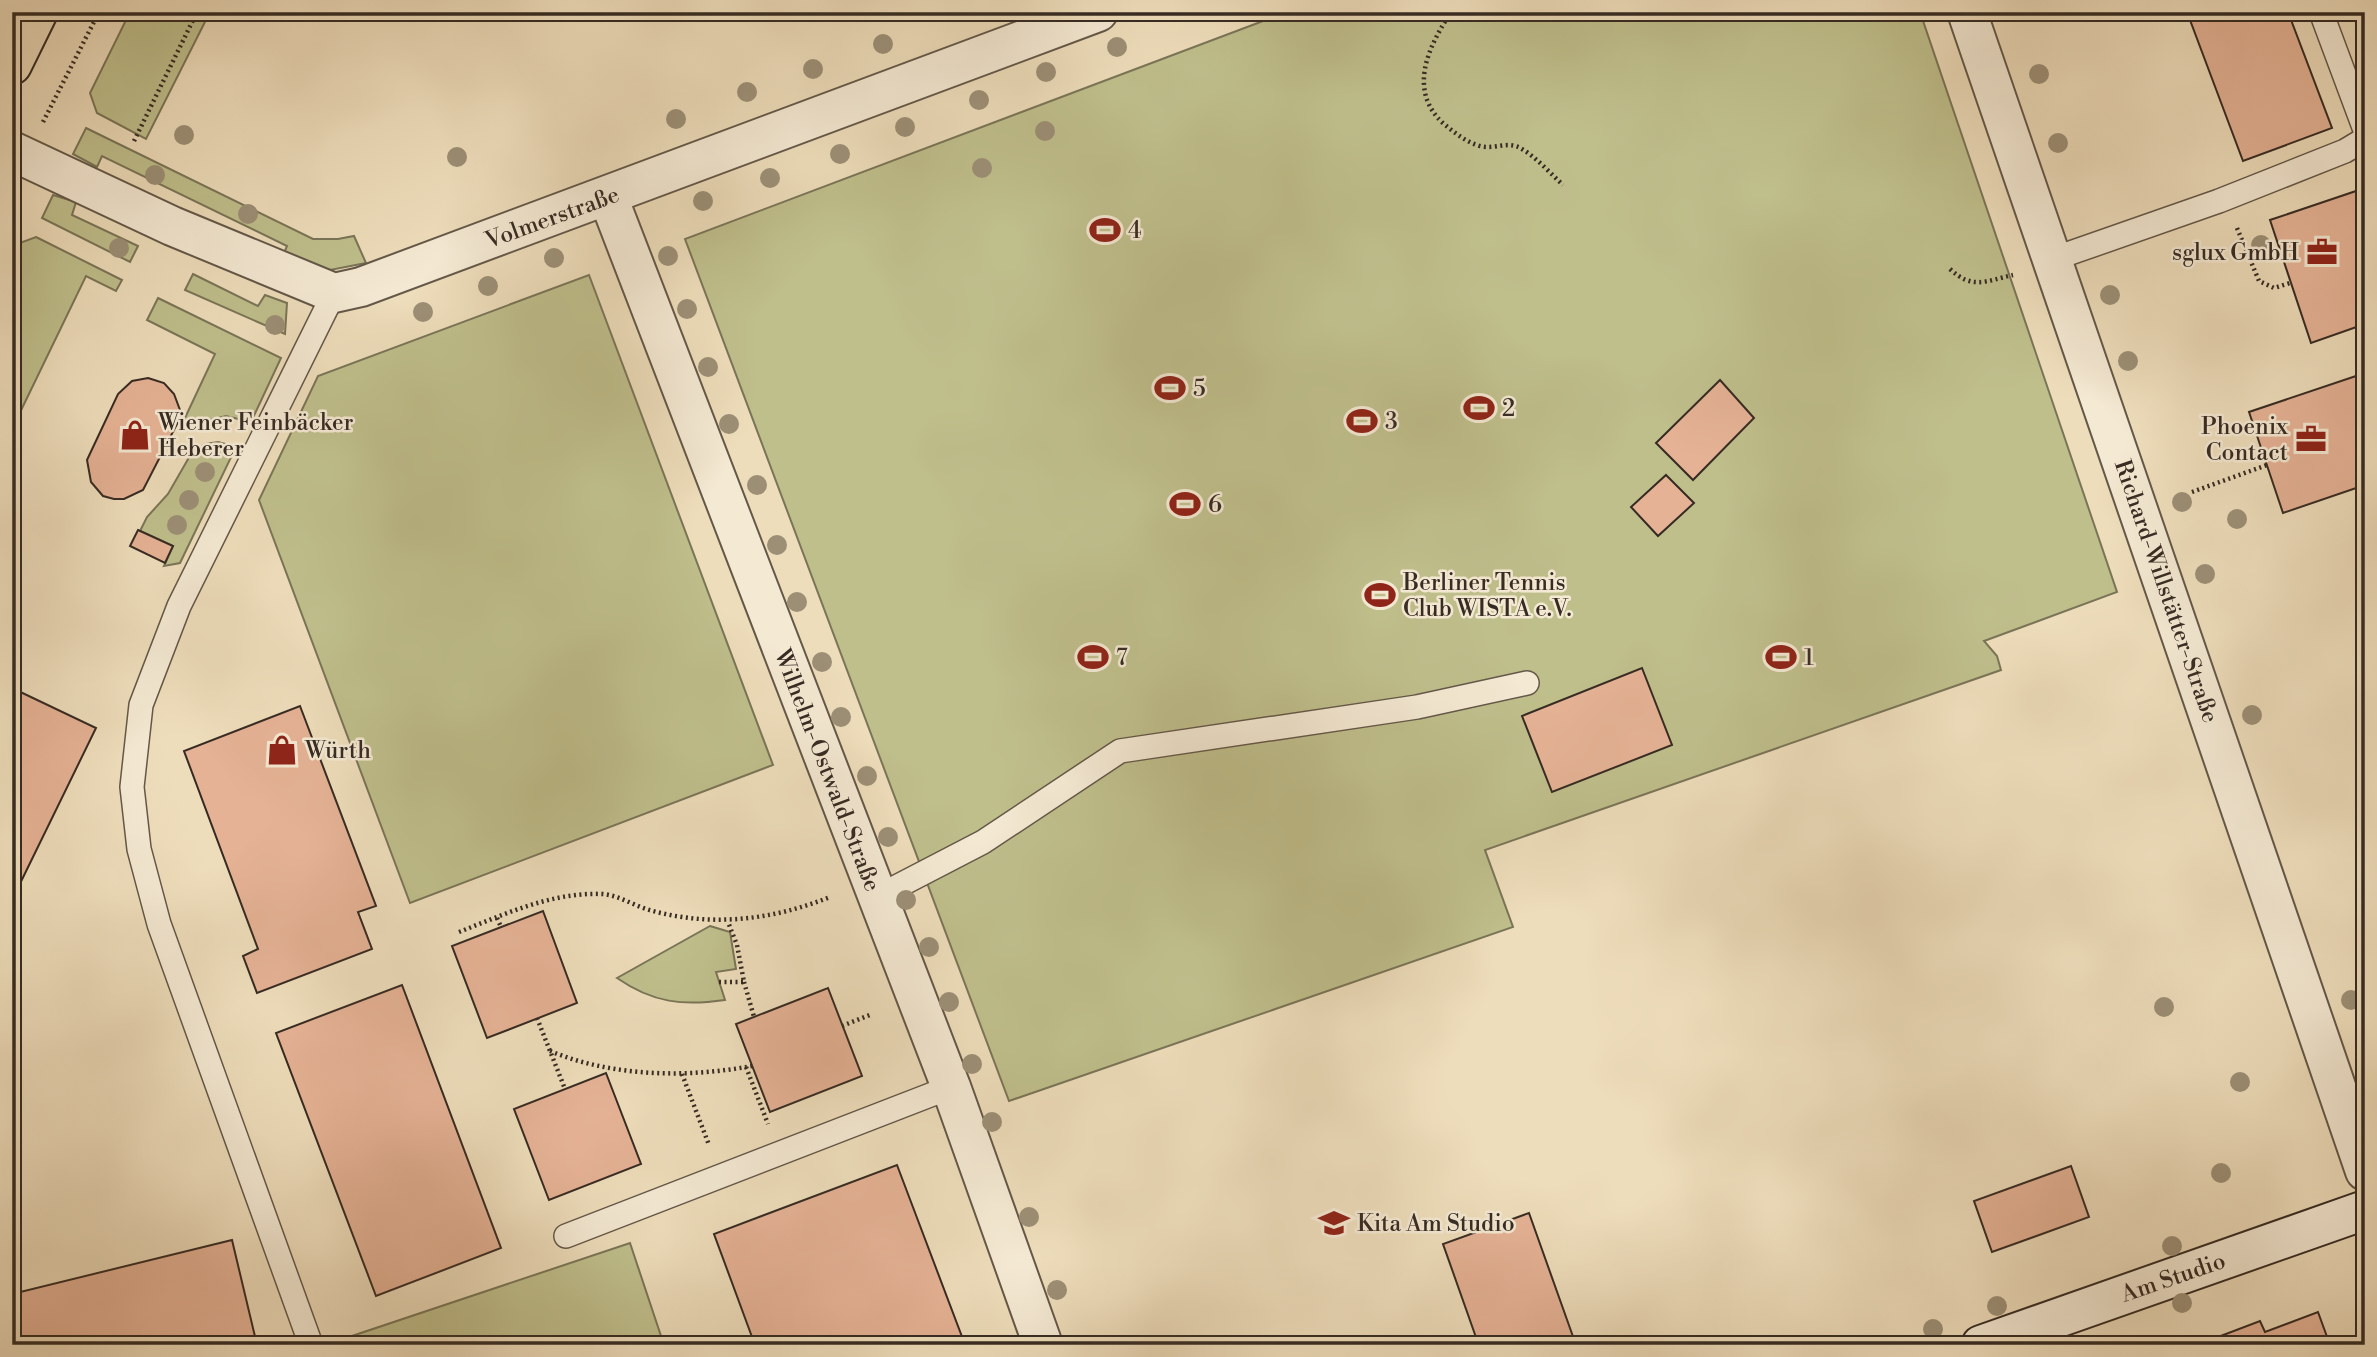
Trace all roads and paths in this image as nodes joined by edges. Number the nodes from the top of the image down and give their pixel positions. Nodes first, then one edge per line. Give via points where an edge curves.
1 (38, 12) edge
2 (99, 12) edge
3 (197, 12) edge
4 (1451, 12) edge
5 (1967, 12) edge
6 (2322, 12) edge
7 (1077, 16) edge
8 (12, 65) edge
9 (48, 112) dead end
10 (2365, 130) edge
11 (2365, 139) edge
12 (134, 141) dead end
13 (12, 151) edge
14 (1563, 185) dead end
15 (608, 197) junction
16 (2219, 201) junction
17 (2053, 259) junction
18 (1950, 269) dead end
19 (2290, 283) dead end
20 (334, 293) junction
21 (2267, 465) dead end
22 (2192, 492) dead end
23 (1527, 683) dead end
24 (830, 897) dead end
25 (877, 897) junction
26 (497, 918) junction
27 (728, 922) junction
28 (501, 927) dead end
29 (459, 932) dead end
30 (719, 982) dead end
31 (744, 982) junction
32 (872, 1014) dead end
33 (754, 1017) dead end
34 (537, 1018) dead end
35 (842, 1026) dead end
36 (550, 1051) junction
37 (681, 1074) junction
38 (951, 1087) junction
39 (565, 1089) dead end
40 (781, 1122) dead end
41 (707, 1139) dead end
42 (2365, 1171) edge
43 (2365, 1210) edge
44 (566, 1236) dead end
45 (311, 1345) edge
46 (1043, 1345) edge
47 (1981, 1345) edge

1 - 8 main road
2 - 9 path
3 - 12 path
4 - 14 path via 1435,36 1422,81 1424,99 1457,135 1493,148 1508,144 1521,148
5 - 17 street, Richard-Willstätter-Straße
6 - 10 lane
7 - 15 street, Volmerstraße
11 - 16 lane via 2346,151
13 - 20 street via 172,226
15 - 20 street, Volmerstraße
15 - 25 street, Wilhelm-Ostwald-Straße
16 - 17 lane
16 - 19 path via 2238,229 2259,281 2274,288
17 - 18 path via 1973,284
17 - 42 street, Richard-Willstätter-Straße
20 - 45 lane via 179,606 141,705 132,787 139,849 159,924
21 - 22 path
23 - 25 lane via 1417,706 1120,751 983,842
24 - 27 path via 799,909
25 - 38 street, Wilhelm-Ostwald-Straße
26 - 27 path via 569,895 606,894 651,911
26 - 28 path
26 - 29 path
27 - 31 path
30 - 31 path
31 - 33 path
32 - 35 path
34 - 36 path
36 - 37 path via 625,1070
36 - 39 path
37 - 40 path via 749,1067 769,1126
37 - 41 path
38 - 44 lane
38 - 46 street, Wilhelm-Ostwald-Straße
43 - 47 street, Am Studio

